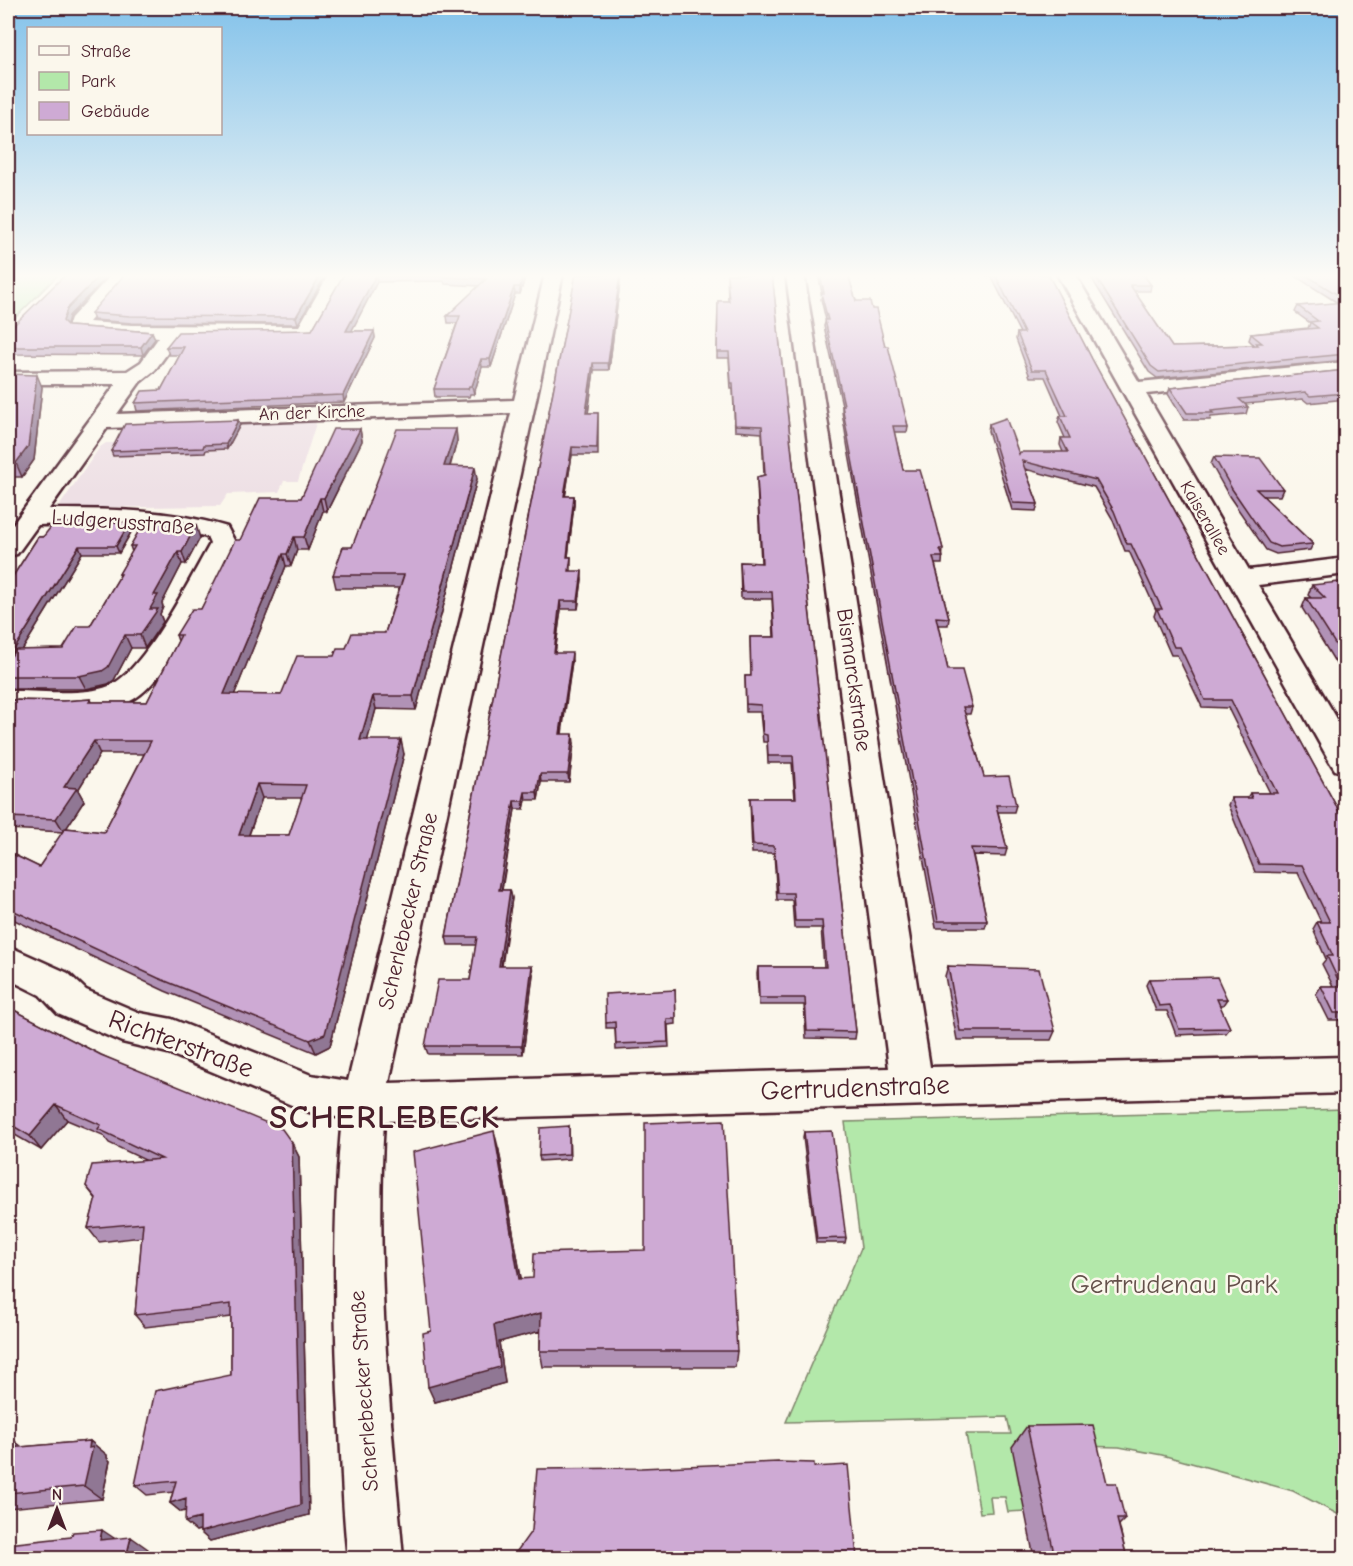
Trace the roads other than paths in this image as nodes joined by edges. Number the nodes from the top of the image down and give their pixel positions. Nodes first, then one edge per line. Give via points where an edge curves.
1 (162, 347) edge
2 (537, 347) edge
3 (806, 347) edge
4 (1107, 347) edge
5 (1346, 368) edge
6 (132, 377) junction
7 (8, 378) edge
8 (1131, 389) junction
9 (524, 406) junction
10 (100, 421) junction
11 (15, 535) edge
12 (1346, 566) edge
13 (1240, 579) junction
14 (8, 701) edge
15 (1346, 762) edge
16 (8, 961) edge
17 (1346, 1075) edge
18 (912, 1086) junction
19 (364, 1103) junction
20 (375, 1558) edge

1 - 6 street via 148,366
2 - 9 street, Scherlebecker Straße
3 - 18 street, Bismarckstraße
4 - 8 street, Kaiserallee
5 - 8 street
6 - 7 street
6 - 10 street
8 - 13 street, Kaiserallee
9 - 10 street, An der Kirche
9 - 19 street, Scherlebecker Straße
10 - 11 street
11 - 14 street, Ludgerusstraße via 119,517 200,525 218,532 223,544 165,645 143,694 119,694 91,701
12 - 13 street
13 - 15 street, Kaiserallee
16 - 19 street, Richterstraße via 54,984 72,1002 136,1030 172,1036 309,1093
17 - 18 street, Gertrudenstraße
18 - 19 street, Gertrudenstraße
19 - 20 street, Scherlebecker Straße via 357,1170 357,1265 360,1368

